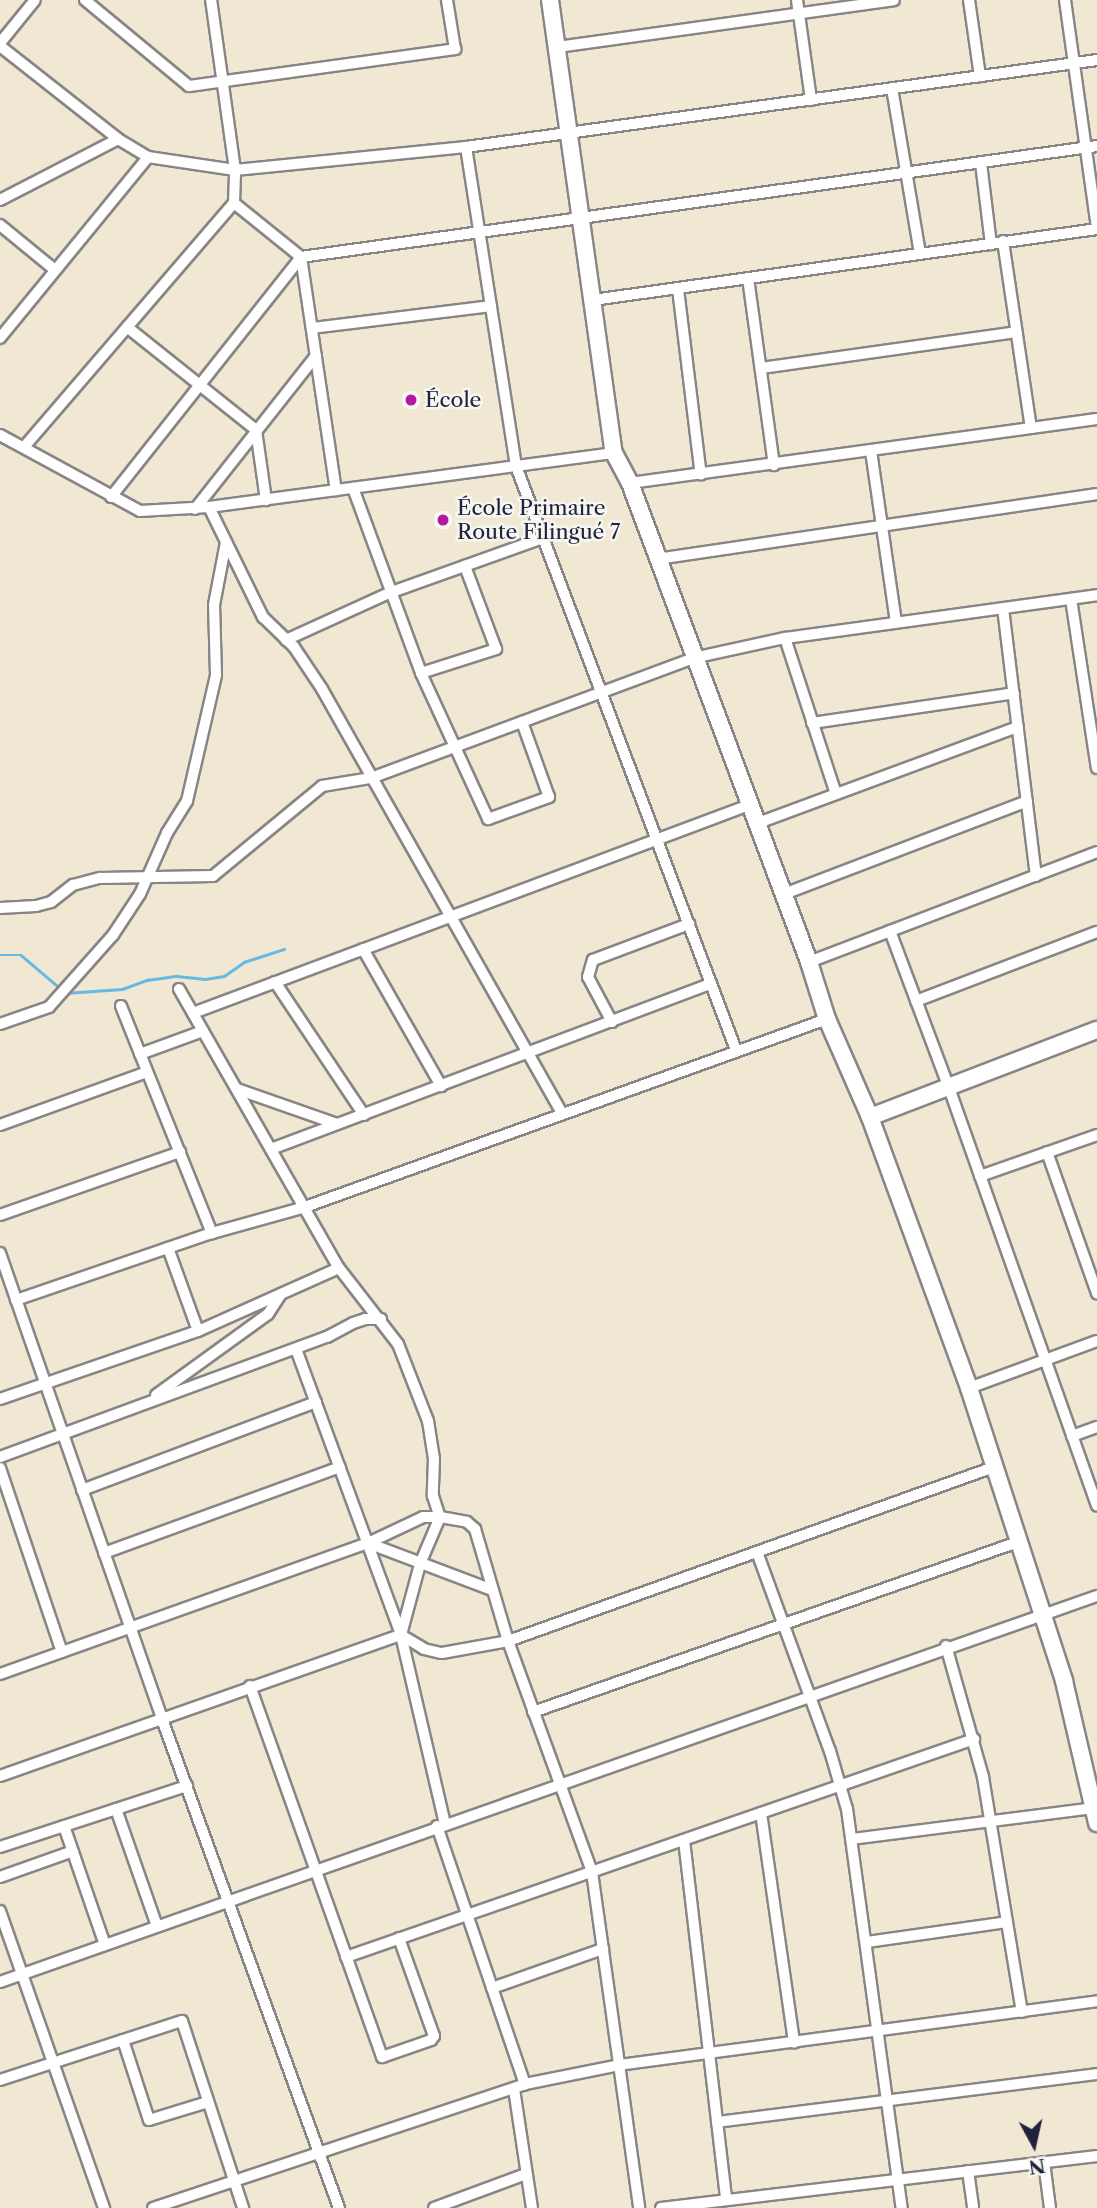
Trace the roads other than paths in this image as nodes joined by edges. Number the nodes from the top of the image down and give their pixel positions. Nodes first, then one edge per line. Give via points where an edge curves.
1 (36, 0) edge
2 (85, 0) edge
3 (211, 0) edge
4 (447, 0) edge
5 (550, 0) edge
6 (797, 0) edge
7 (894, 0) edge
8 (969, 0) edge
9 (1065, 0) edge
10 (799, 13) junction
11 (0, 44) edge
12 (557, 47) junction
13 (1097, 60) edge
14 (1074, 63) junction
15 (980, 76) junction
16 (222, 81) junction
17 (892, 88) junction
18 (811, 100) junction
19 (569, 133) junction
20 (118, 139) junction
21 (466, 147) junction
22 (1091, 147) edge
23 (148, 157) junction
24 (981, 163) junction
25 (235, 170) junction
26 (905, 173) junction
27 (0, 200) edge
28 (234, 203) junction
29 (581, 218) junction
30 (0, 225) edge
31 (1097, 229) edge
32 (480, 232) junction
33 (1003, 242) junction
34 (991, 244) junction
35 (920, 254) junction
36 (301, 257) junction
37 (55, 270) junction
38 (748, 278) junction
39 (678, 289) junction
40 (593, 300) junction
41 (491, 306) junction
42 (127, 327) junction
43 (312, 328) junction
44 (1016, 332) junction
45 (0, 338) edge
46 (316, 356) junction
47 (761, 368) junction
48 (199, 384) junction
49 (1097, 419) edge
50 (1031, 428) junction
51 (256, 430) junction
52 (0, 435) edge
53 (24, 447) junction
54 (872, 451) junction
55 (614, 453) junction
56 (774, 465) junction
57 (516, 466) junction
58 (701, 475) junction
59 (630, 483) junction
60 (353, 488) junction
61 (336, 490) junction
62 (1097, 494) edge
63 (111, 496) junction
64 (266, 500) junction
65 (209, 507) junction
66 (195, 509) junction
67 (882, 525) junction
68 (543, 538) junction
69 (226, 542) junction
70 (657, 559) junction
71 (465, 566) junction
72 (389, 593) junction
73 (1097, 595) edge
74 (1071, 598) junction
75 (1003, 608) junction
76 (896, 622) junction
77 (785, 638) junction
78 (286, 640) junction
79 (693, 658) junction
80 (421, 673) junction
81 (601, 692) junction
82 (1014, 693) junction
83 (522, 722) junction
84 (812, 723) junction
85 (1018, 727) junction
86 (454, 747) junction
87 (1097, 768) edge
88 (371, 778) junction
89 (836, 794) junction
90 (1027, 801) junction
91 (749, 805) junction
92 (758, 823) junction
93 (657, 839) junction
94 (1097, 852) edge
95 (1036, 876) junction
96 (147, 878) junction
97 (784, 894) junction
98 (0, 908) edge
99 (450, 916) junction
100 (689, 924) junction
101 (890, 931) junction
102 (1097, 932) edge
103 (363, 949) junction
104 (809, 962) junction
105 (275, 982) junction
106 (711, 984) junction
107 (179, 989) dead end
108 (916, 1001) junction
109 (121, 1006) dead end
110 (193, 1013) junction
111 (827, 1018) junction
112 (612, 1021) junction
113 (0, 1024) edge
114 (1097, 1030) edge
115 (204, 1031) junction
116 (736, 1050) junction
117 (140, 1054) junction
118 (528, 1054) junction
119 (147, 1072) junction
120 (948, 1085) junction
121 (441, 1086) junction
122 (237, 1089) junction
123 (562, 1113) junction
124 (364, 1115) junction
125 (870, 1117) junction
126 (337, 1124) junction
127 (0, 1125) edge
128 (1097, 1135) edge
129 (271, 1149) junction
130 (180, 1152) junction
131 (1047, 1152) junction
132 (980, 1176) junction
133 (305, 1207) junction
134 (0, 1215) edge
135 (212, 1233) junction
136 (168, 1248) junction
137 (0, 1254) edge
138 (1092, 1265) edge
139 (339, 1268) junction
140 (3, 1274) edge
141 (1097, 1293) edge
142 (281, 1294) junction
143 (16, 1300) junction
144 (382, 1319) junction
145 (198, 1331) junction
146 (1097, 1341) edge
147 (296, 1349) junction
148 (1045, 1360) junction
149 (45, 1383) junction
150 (969, 1388) junction
151 (0, 1399) edge
152 (316, 1402) junction
153 (146, 1403) junction
154 (1097, 1427) edge
155 (63, 1435) junction
156 (1072, 1436) junction
157 (0, 1457) edge
158 (340, 1467) junction
159 (994, 1467) junction
160 (0, 1468) edge
161 (82, 1490) junction
162 (1097, 1505) edge
163 (440, 1517) junction
164 (1018, 1542) junction
165 (368, 1543) junction
166 (757, 1552) junction
167 (104, 1553) junction
168 (420, 1564) junction
169 (490, 1589) junction
170 (1097, 1596) edge
171 (1041, 1616) junction
172 (784, 1623) junction
173 (130, 1628) junction
174 (401, 1635) junction
175 (508, 1641) junction
176 (946, 1646) junction
177 (62, 1652) junction
178 (0, 1674) edge
179 (250, 1686) junction
180 (810, 1695) junction
181 (533, 1712) junction
182 (162, 1719) junction
183 (974, 1739) junction
184 (0, 1776) edge
185 (559, 1784) junction
186 (841, 1785) junction
187 (187, 1786) junction
188 (116, 1809) junction
189 (761, 1813) junction
190 (1096, 1815) edge
191 (990, 1821) junction
192 (441, 1825) junction
193 (64, 1826) junction
194 (852, 1839) junction
195 (684, 1840) junction
196 (0, 1847) edge
197 (73, 1851) junction
198 (315, 1870) junction
199 (592, 1872) junction
200 (0, 1877) edge
201 (228, 1901) junction
202 (0, 1912) edge
203 (467, 1915) junction
204 (1007, 1922) junction
205 (157, 1926) junction
206 (399, 1938) junction
207 (867, 1941) junction
208 (105, 1945) junction
209 (603, 1949) junction
210 (346, 1957) junction
211 (22, 1974) junction
212 (0, 1982) edge
213 (492, 1988) junction
214 (1097, 2001) edge
215 (1022, 2012) junction
216 (878, 2031) junction
217 (123, 2040) junction
218 (794, 2043) junction
219 (709, 2054) junction
220 (54, 2063) junction
221 (619, 2065) junction
222 (1097, 2074) edge
223 (0, 2080) edge
224 (525, 2084) junction
225 (514, 2088) junction
226 (888, 2101) junction
227 (208, 2102) junction
228 (717, 2122) junction
229 (320, 2153) junction
230 (1097, 2156) edge
231 (1044, 2162) junction
232 (968, 2171) junction
233 (526, 2174) junction
234 (899, 2180) junction
235 (234, 2182) junction
236 (726, 2200) junction
237 (104, 2208) edge
238 (153, 2208) edge
239 (243, 2208) edge
240 (339, 2208) edge
241 (434, 2208) edge
242 (532, 2208) edge
243 (639, 2208) edge
244 (661, 2208) edge
245 (902, 2208) edge
246 (973, 2208) edge
247 (1050, 2208) edge

1 - 11 street
2 - 16 street via 189,86
3 - 16 street
4 - 16 street via 455,49
5 - 12 street
6 - 10 street
7 - 10 street
8 - 15 street
9 - 14 street
10 - 12 street
10 - 18 street
11 - 20 street
12 - 19 street
13 - 14 street
14 - 15 street
14 - 22 street
15 - 17 street
16 - 25 street
17 - 18 street
17 - 26 street
18 - 19 street
19 - 21 street
19 - 29 street
20 - 23 street
20 - 27 street
21 - 25 street
21 - 32 street
22 - 24 street
22 - 31 street
23 - 25 street
23 - 37 street
24 - 26 street
24 - 34 street
25 - 28 street
26 - 29 street
26 - 35 street
28 - 36 street
28 - 42 street
29 - 32 street
29 - 40 street
30 - 37 street
31 - 33 street
32 - 36 street
32 - 41 street
33 - 34 street
33 - 44 street
34 - 35 street
35 - 38 street
36 - 43 street
36 - 48 street
37 - 45 street
38 - 39 street
38 - 47 street
39 - 40 street
39 - 58 street
40 - 55 street
41 - 43 street
41 - 57 street
42 - 48 street
42 - 53 street
43 - 46 street
44 - 47 street
44 - 50 street
46 - 51 street
46 - 61 street
47 - 56 street
48 - 51 street
48 - 63 street
49 - 50 street
50 - 54 street
51 - 64 street
51 - 66 street
52 - 53 street
53 - 63 street
54 - 56 street
54 - 67 street
55 - 57 street
55 - 59 street
56 - 58 street
57 - 60 street
57 - 68 street
58 - 59 street
59 - 70 street
60 - 61 street
60 - 72 street
61 - 64 street
62 - 67 street
63 - 66 street via 140,511
64 - 65 street
65 - 66 street
65 - 69 street
67 - 70 street
67 - 76 street
68 - 71 street
68 - 81 street
69 - 78 street via 262,617
69 - 96 street via 214,605 216,675 187,801
70 - 79 street
71 - 72 street
71 - 80 street via 496,649
72 - 78 street
72 - 80 street
73 - 74 street
74 - 75 street
74 - 87 street
75 - 76 street
75 - 82 street
76 - 77 street
77 - 79 street
77 - 84 street
78 - 88 street via 322,688
79 - 81 street
79 - 91 street
80 - 86 street
81 - 83 street
81 - 93 street
82 - 84 street
82 - 85 street
83 - 86 street
83 - 86 street via 550,797 488,819
84 - 89 street
85 - 89 street
85 - 90 street
86 - 88 street
88 - 96 street via 316,790 213,876
88 - 99 street
89 - 92 street
90 - 95 street
90 - 97 street
91 - 92 street
91 - 93 street
92 - 97 street
93 - 99 street
93 - 100 street
94 - 95 street
95 - 101 street
96 - 98 street via 86,880 44,904
96 - 113 street via 113,935 49,1007
97 - 104 street
99 - 103 street
99 - 118 street
100 - 106 street
100 - 112 street via 593,960 588,977
101 - 104 street
101 - 108 street
102 - 108 street
103 - 105 street
103 - 121 street
104 - 111 street
105 - 110 street
105 - 124 street
106 - 112 street
106 - 116 street
107 - 110 street
108 - 120 street
109 - 117 street
110 - 115 street
111 - 116 street
111 - 125 street
112 - 118 street
114 - 120 street
115 - 117 street
115 - 122 street
116 - 123 street
117 - 119 street
118 - 121 street
118 - 123 street
119 - 127 street
119 - 130 street
120 - 125 street
120 - 132 street
121 - 124 street
122 - 126 street
122 - 129 street
123 - 133 street
124 - 126 street
125 - 150 street
126 - 129 street
128 - 131 street
129 - 133 street
130 - 134 street
130 - 135 street
131 - 132 street
131 - 138 street
132 - 148 street
133 - 135 street
133 - 139 street
135 - 136 street
136 - 143 street
136 - 145 street
137 - 140 street
138 - 141 street
139 - 142 street
139 - 144 street
140 - 143 street
142 - 145 street
142 - 153 street via 268,1314
143 - 149 street
144 - 147 street via 365,1319
144 - 163 street via 398,1344 428,1422 434,1458 433,1496
145 - 149 street
146 - 148 street
147 - 152 street
147 - 153 street
148 - 150 street
148 - 156 street
149 - 151 street
149 - 155 street
150 - 159 street
152 - 158 street
152 - 161 street
153 - 155 street
154 - 156 street
155 - 157 street
155 - 161 street
156 - 162 street
158 - 165 street
158 - 167 street
159 - 164 street
159 - 166 street
160 - 177 street
161 - 167 street
163 - 165 street via 424,1517
163 - 168 street
163 - 169 street via 467,1522 475,1529
164 - 171 street
164 - 172 street
165 - 168 street
165 - 173 street
165 - 174 street
166 - 172 street
166 - 175 street
167 - 173 street
168 - 169 street
168 - 174 street
169 - 175 street
170 - 171 street
171 - 176 street
171 - 190 street via 1064,1681
172 - 180 street
172 - 181 street
173 - 177 street
173 - 182 street
174 - 175 street via 442,1654
174 - 179 street
174 - 192 street
175 - 181 street
176 - 180 street
176 - 183 street
177 - 178 street
179 - 182 street
179 - 198 street
180 - 185 street
180 - 186 street
181 - 185 street
182 - 184 street
182 - 187 street
183 - 186 street
183 - 191 street
185 - 192 street
185 - 199 street
186 - 189 street
186 - 194 street
187 - 188 street
187 - 201 street
188 - 193 street
188 - 205 street
189 - 195 street
189 - 218 street
190 - 191 street
191 - 194 street
191 - 204 street
192 - 198 street
192 - 203 street
193 - 196 street
193 - 197 street
194 - 207 street
195 - 199 street
195 - 219 street
197 - 200 street
197 - 208 street
198 - 201 street
198 - 210 street
199 - 203 street
199 - 209 street
201 - 205 street
201 - 229 street
202 - 211 street
203 - 206 street
203 - 213 street
204 - 207 street
204 - 215 street
205 - 208 street
206 - 210 street
206 - 210 street via 433,2040 382,2057
207 - 216 street
208 - 211 street
209 - 213 street
209 - 221 street
211 - 212 street
211 - 220 street
213 - 224 street
214 - 215 street
215 - 216 street
216 - 218 street
216 - 226 street
217 - 220 street
217 - 227 street via 149,2120
217 - 227 street via 182,2021
218 - 219 street
219 - 221 street
219 - 228 street
220 - 223 street
220 - 237 street
221 - 224 street
221 - 243 street
222 - 226 street
224 - 225 street
225 - 229 street
225 - 233 street
226 - 228 street
226 - 234 street
227 - 235 street
228 - 236 street
229 - 235 street
229 - 240 street
230 - 231 street
231 - 232 street
231 - 247 street
232 - 234 street
232 - 246 street
233 - 241 street
233 - 242 street
234 - 236 street
234 - 245 street
235 - 238 street
235 - 239 street
236 - 244 street

